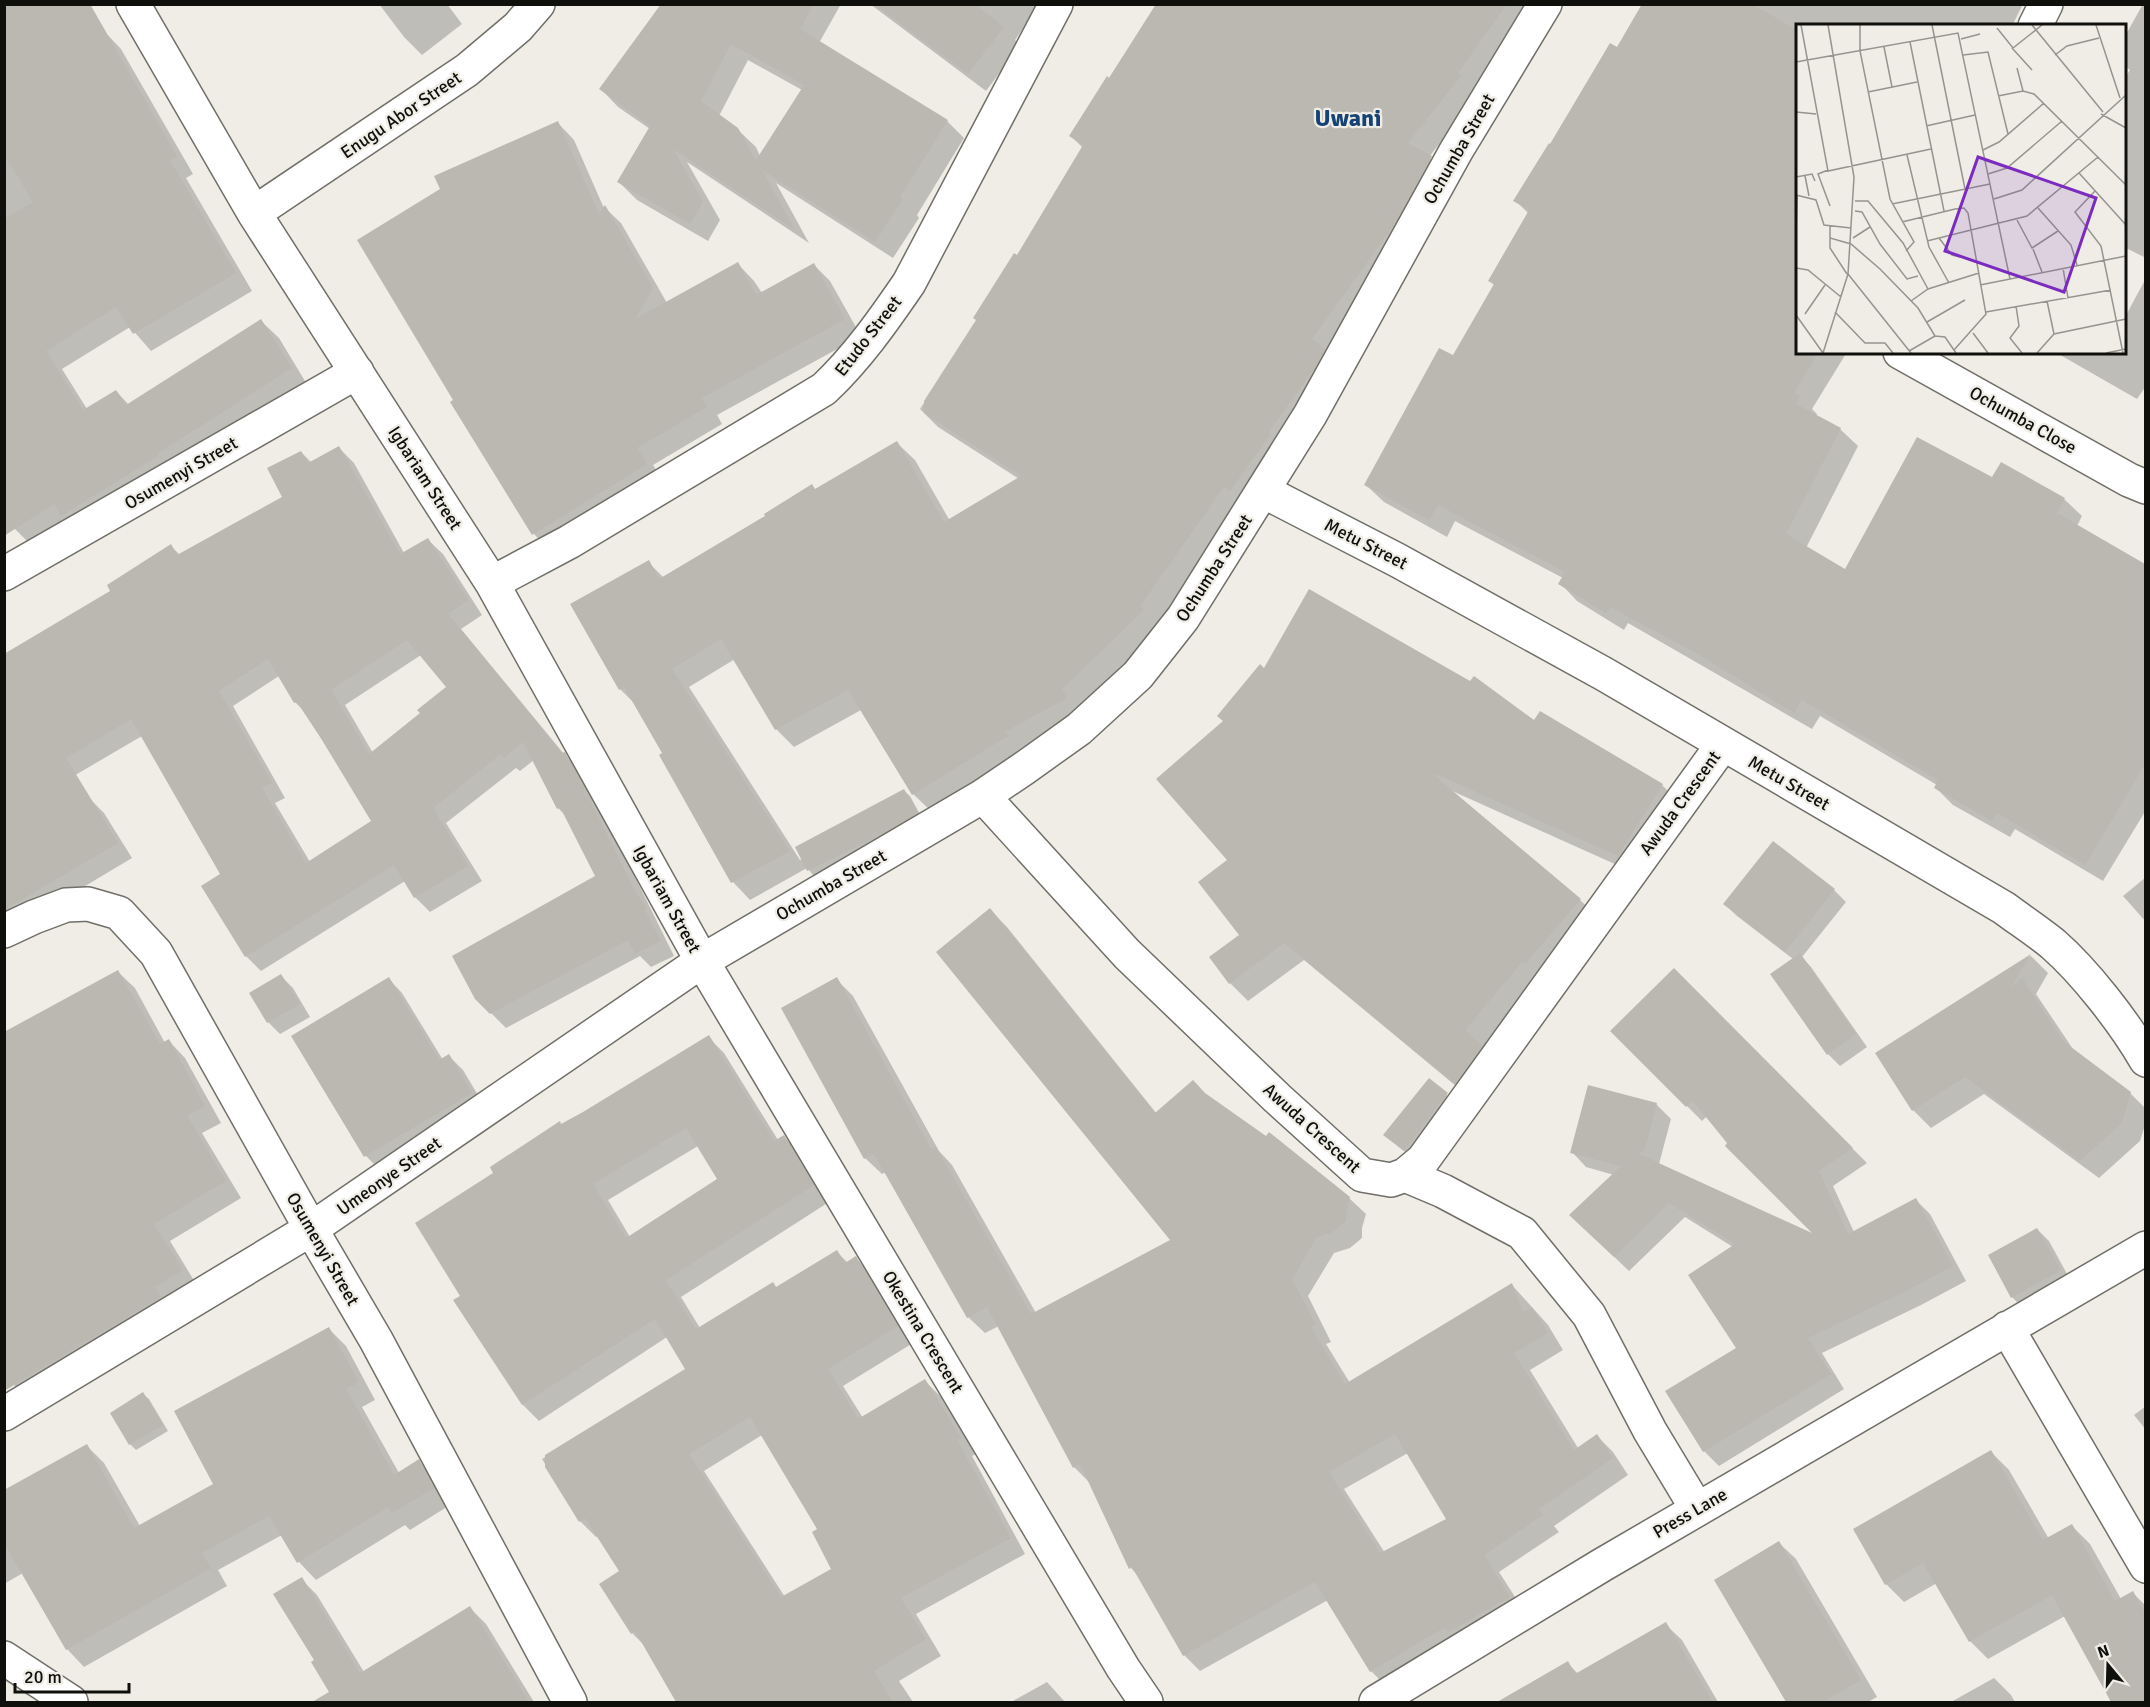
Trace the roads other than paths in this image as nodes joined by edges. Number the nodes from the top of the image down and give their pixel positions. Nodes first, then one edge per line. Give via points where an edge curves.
1 (133, 4) edge
2 (538, 4) edge
3 (1056, 4) edge
4 (1545, 4) edge
5 (2046, 4) edge
6 (2036, 24) edge
7 (254, 213) junction
8 (1904, 354) edge
9 (357, 372) junction
10 (2145, 488) edge
11 (1263, 491) junction
12 (4, 574) edge
13 (492, 583) junction
14 (1723, 744) junction
15 (983, 795) junction
16 (4, 931) edge
17 (702, 961) junction
18 (2145, 1060) edge
19 (1405, 1174) junction
20 (311, 1229) junction
21 (2145, 1248) edge
22 (2007, 1328) junction
23 (4, 1414) edge
24 (1697, 1509) junction
25 (2145, 1566) edge
26 (4, 1658) edge
27 (71, 1702) edge
28 (570, 1702) edge
29 (1146, 1702) edge
30 (1376, 1702) edge

1 - 7 street, Igbariam Street
2 - 7 street, Enugu Abor Street via 518,27 467,70
3 - 13 street, Etudo Street via 909,283 845,370 824,389 569,542
4 - 11 street, Ochumba Street via 1456,151 1310,415
5 - 6 street
7 - 9 street, Igbariam Street
8 - 10 street, Ochumba Close
9 - 12 street, Osumenyi Street
9 - 13 street, Igbariam Street
11 - 14 street, Metu Street via 1428,577
11 - 15 street, Ochumba Street via 1183,618 1138,675 1079,729
13 - 17 street, Igbariam Street
14 - 18 street, Metu Street via 2004,908 2080,969
14 - 19 street, Awuda Crescent via 1423,1160
15 - 17 street, Ochumba Street
15 - 19 street, Awuda Crescent via 1127,954 1362,1175 1391,1180
16 - 20 street, Osumenyi Street via 66,906 88,904 119,913 156,953
17 - 20 street, Umeonye Street
17 - 29 street, Okestina Crescent
19 - 24 street via 1522,1233 1589,1316
20 - 23 street, Umeonye Street
20 - 28 street, Osumenyi Street via 376,1340
21 - 22 street, Press Lane
22 - 24 street, Press Lane
22 - 25 street
24 - 30 street, Press Lane
26 - 27 street

